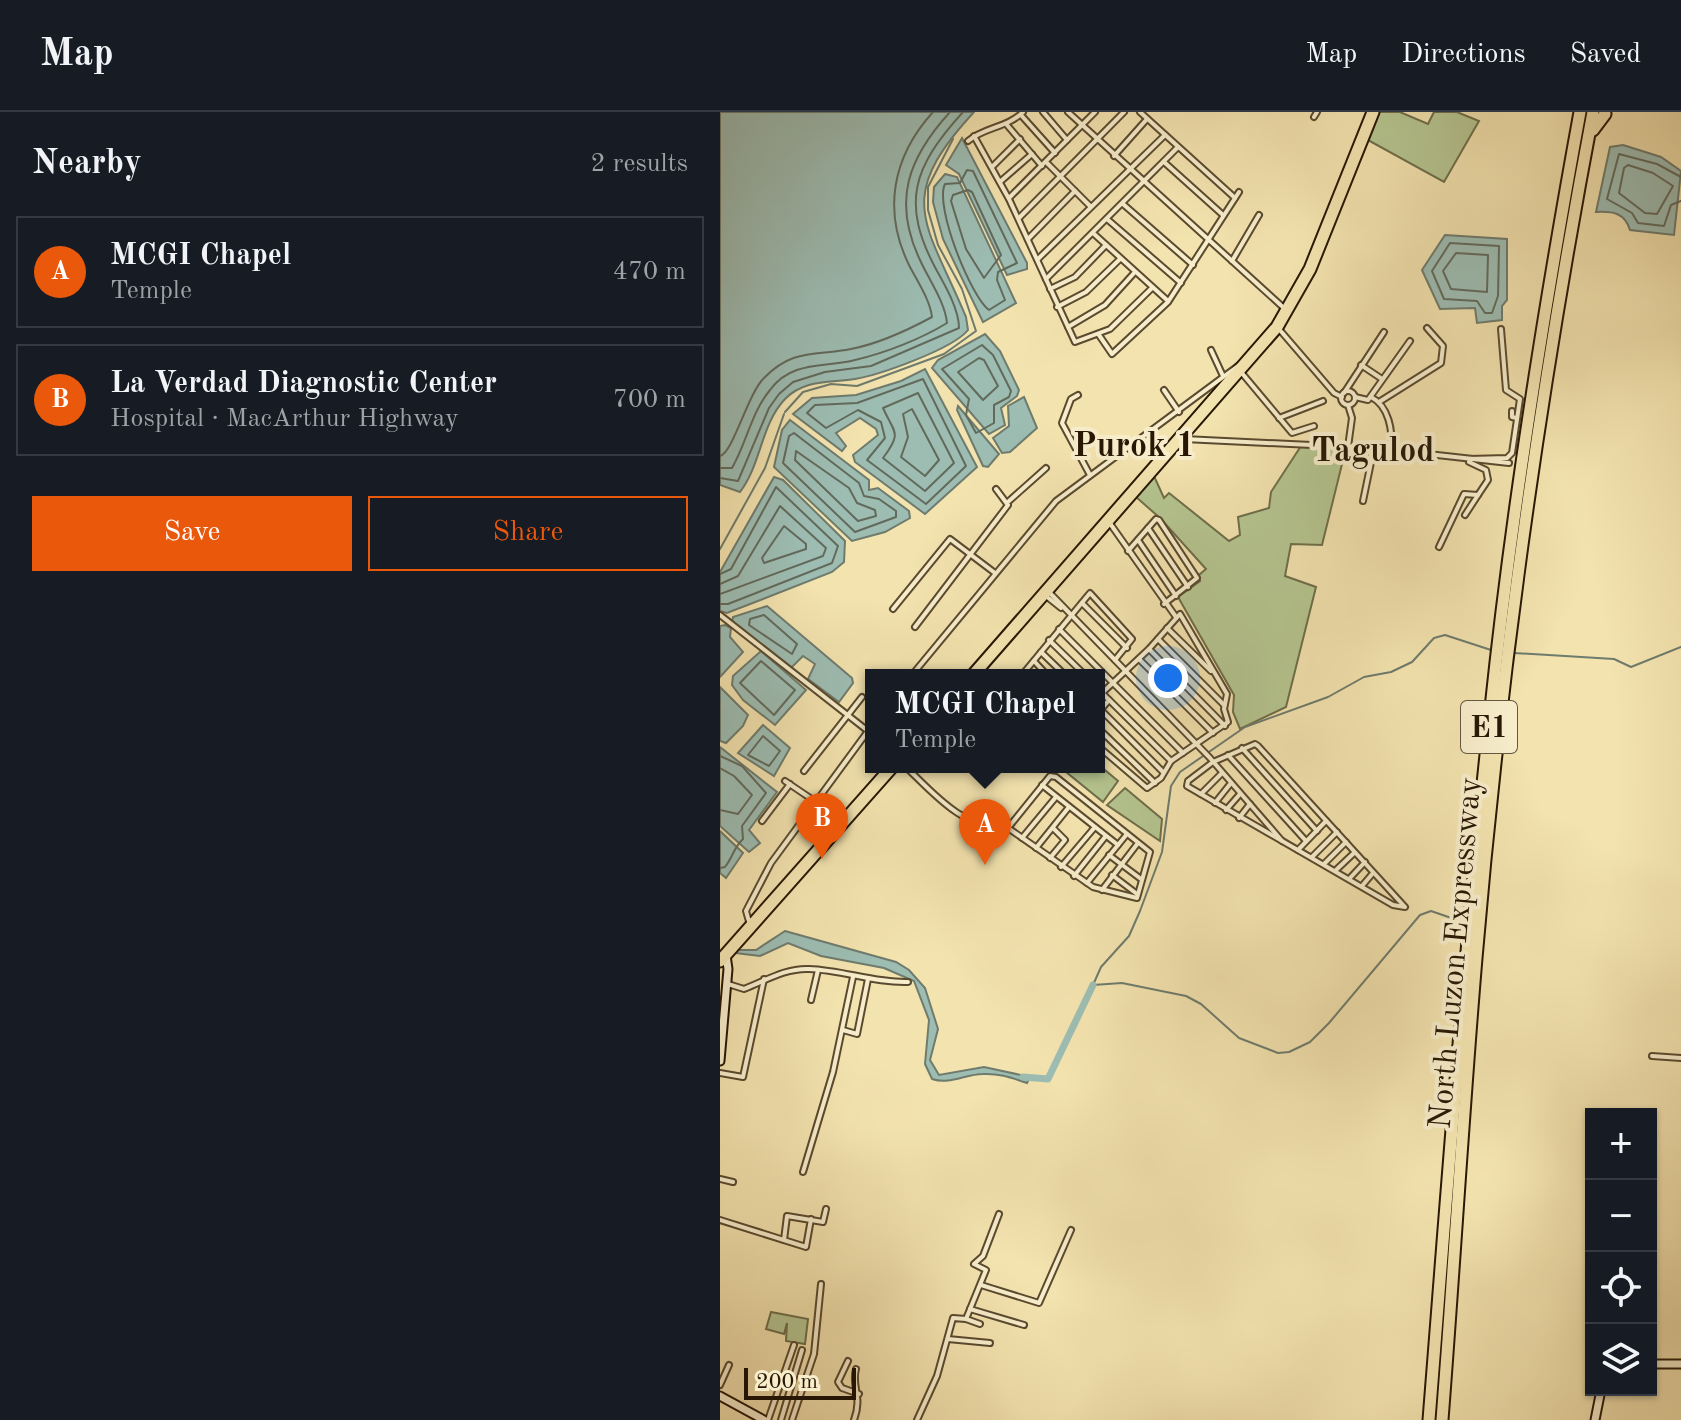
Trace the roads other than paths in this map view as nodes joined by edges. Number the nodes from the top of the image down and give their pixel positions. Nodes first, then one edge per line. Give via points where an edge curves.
1 (1043, 112) edge
2 (1068, 112) edge
3 (1124, 112) edge
4 (1140, 112) edge
5 (1373, 112) edge
6 (1580, 112) edge
7 (1593, 112) edge
8 (1022, 113) edge
9 (1093, 113) edge
10 (1605, 114) dead end
11 (1147, 119) junction
12 (1007, 125) junction
13 (1081, 126) junction
14 (1165, 135) junction
15 (974, 136) junction
16 (1020, 139) junction
17 (1067, 140) junction
18 (968, 141) dead end
19 (1097, 142) junction
20 (1178, 147) junction
21 (1055, 153) junction
22 (1032, 154) junction
23 (1113, 156) junction
24 (1164, 162) junction
25 (1044, 164) junction
26 (1583, 165) junction
27 (992, 167) junction
28 (1127, 168) junction
29 (1060, 176) junction
30 (1000, 182) junction
31 (1145, 183) junction
32 (1075, 191) junction
33 (1239, 192) dead end
34 (1235, 198) junction
35 (1009, 199) junction
36 (1123, 204) junction
37 (1090, 206) junction
38 (1223, 215) junction
39 (1259, 215) dead end
40 (1018, 218) junction
41 (1107, 219) junction
42 (1093, 233) junction
43 (1028, 239) junction
44 (1207, 240) junction
45 (1106, 245) junction
46 (1037, 259) junction
47 (1120, 259) junction
48 (1231, 261) junction
49 (1193, 265) junction
50 (1135, 272) junction
51 (1046, 279) junction
52 (1181, 283) junction
53 (1152, 288) junction
54 (1050, 289) junction
55 (1168, 302) junction
56 (1057, 307) junction
57 (1288, 312) junction
58 (1068, 327) junction
59 (1277, 327) junction
60 (1427, 328) dead end
61 (1501, 329) dead end
62 (1384, 332) dead end
63 (1099, 335) junction
64 (1410, 341) dead end
65 (1211, 350) dead end
66 (1361, 365) junction
67 (1244, 368) junction
68 (1223, 376) junction
69 (1383, 380) junction
70 (1164, 390) dead end
71 (1078, 395) dead end
72 (1343, 395) junction
73 (1355, 397) junction
74 (1371, 397) junction
75 (1323, 401) dead end
76 (1379, 402) junction
77 (1348, 405) junction
78 (1512, 411) dead end
79 (1179, 412) junction
80 (1279, 418) junction
81 (1517, 418) junction
82 (1314, 426) dead end
83 (1180, 439) junction
84 (1348, 447) junction
85 (1374, 448) junction
86 (1391, 450) junction
87 (1467, 460) junction
88 (1509, 463) dead end
89 (1046, 468) dead end
90 (1090, 475) junction
91 (996, 489) dead end
92 (1478, 495) junction
93 (1363, 501) dead end
94 (1008, 502) junction
95 (1465, 515) dead end
96 (1109, 522) junction
97 (1148, 528) junction
98 (1138, 540) junction
99 (1439, 547) dead end
100 (1128, 551) junction
101 (972, 556) junction
102 (995, 573) junction
103 (1188, 587) junction
104 (1046, 592) junction
105 (1176, 596) junction
106 (1082, 603) junction
107 (1164, 604) junction
108 (893, 609) dead end
109 (720, 615) edge
110 (1070, 616) junction
111 (1176, 617) junction
112 (915, 627) dead end
113 (1167, 628) junction
114 (1059, 629) junction
115 (1158, 639) junction
116 (1049, 640) junction
117 (1127, 648) junction
118 (1149, 649) junction
119 (1041, 652) junction
120 (1139, 659) junction
121 (1115, 660) junction
122 (1034, 661) junction
123 (917, 669) edge
124 (978, 669) edge
125 (1028, 669) edge
126 (1041, 669) edge
127 (1059, 669) edge
128 (1079, 669) edge
129 (1099, 669) edge
130 (1126, 671) junction
131 (1214, 674) junction
132 (1105, 675) edge
133 (1113, 683) junction
134 (1105, 688) edge
135 (1105, 696) edge
136 (862, 697) dead end
137 (1109, 700) junction
138 (1105, 705) edge
139 (1224, 705) junction
140 (848, 715) junction
141 (1105, 716) edge
142 (865, 726) edge
143 (1225, 726) junction
144 (1213, 733) junction
145 (865, 735) edge
146 (1105, 735) edge
147 (1197, 745) junction
148 (1242, 748) junction
149 (1105, 752) edge
150 (1183, 753) junction
151 (1228, 755) junction
152 (1211, 760) junction
153 (1171, 761) junction
154 (804, 771) dead end
155 (1163, 772) junction
156 (887, 773) edge
157 (913, 773) edge
158 (1222, 773) junction
159 (1155, 783) junction
160 (1231, 783) junction
161 (1042, 785) junction
162 (1240, 794) junction
163 (1201, 795) junction
164 (1056, 797) junction
165 (816, 802) junction
166 (1214, 803) junction
167 (1250, 804) junction
168 (1092, 806) junction
169 (1069, 807) junction
170 (1226, 811) junction
171 (1259, 814) junction
172 (1082, 817) junction
173 (1239, 818) junction
174 (762, 821) dead end
175 (1326, 821) junction
176 (1251, 825) junction
177 (1052, 827) junction
178 (1095, 827) junction
179 (1008, 828) junction
180 (1317, 831) junction
181 (1337, 832) junction
182 (1127, 834) junction
183 (1106, 836) junction
184 (1022, 838) junction
185 (1306, 841) junction
186 (1346, 842) junction
187 (1138, 843) junction
188 (1283, 843) junction
189 (1118, 845) junction
190 (1036, 848) junction
191 (1298, 850) junction
192 (1354, 853) junction
193 (1109, 855) junction
194 (1312, 857) junction
195 (1050, 858) junction
196 (1365, 862) junction
197 (1121, 864) junction
198 (1324, 864) junction
199 (1061, 867) junction
200 (1336, 871) junction
201 (1373, 873) junction
202 (1112, 875) junction
203 (1074, 876) junction
204 (1349, 878) junction
205 (1141, 879) junction
206 (1087, 883) junction
207 (1362, 886) junction
208 (1102, 890) junction
209 (1137, 894) junction
210 (752, 926) junction
211 (727, 954) edge
212 (818, 970) junction
213 (853, 977) junction
214 (764, 979) junction
215 (868, 979) junction
216 (908, 982) dead end
217 (727, 984) junction
218 (811, 1000) dead end
219 (843, 1030) junction
220 (1652, 1056) dead end
221 (1681, 1058) edge
222 (720, 1061) edge
223 (720, 1073) edge
224 (803, 1172) dead end
225 (720, 1179) edge
226 (733, 1182) dead end
227 (826, 1209) dead end
228 (999, 1214) dead end
229 (811, 1219) junction
230 (720, 1220) edge
231 (1071, 1230) dead end
232 (784, 1240) junction
233 (821, 1284) dead end
234 (981, 1285) junction
235 (970, 1309) junction
236 (966, 1319) junction
237 (980, 1324) dead end
238 (1024, 1325) dead end
239 (948, 1339) junction
240 (990, 1343) dead end
241 (794, 1345) dead end
242 (802, 1350) dead end
243 (848, 1361) dead end
244 (1657, 1364) edge
245 (1681, 1364) edge
246 (729, 1365) dead end
247 (856, 1369) dead end
248 (720, 1385) edge
249 (859, 1394) junction
250 (720, 1396) edge
251 (1600, 1396) edge
252 (766, 1420) edge
253 (781, 1420) edge
254 (792, 1420) edge
255 (854, 1420) edge
256 (917, 1420) edge
257 (1429, 1420) edge
258 (1442, 1420) edge
259 (1595, 1420) edge

1 - 17 street
2 - 13 street
3 - 19 street
4 - 11 street
5 - 57 highway
6 - 257 highway, North Luzon Expressway / E1 via 1526,433 1494,676
7 - 26 highway, North Luzon Expressway / E1
8 - 12 street
8 - 21 street
9 - 13 street
10 - 26 highway via 1593,130
11 - 14 street
11 - 23 street
12 - 15 street
12 - 16 street
13 - 17 street
13 - 19 street
14 - 20 street
14 - 28 street
15 - 18 street
15 - 27 street
16 - 22 street
16 - 27 street
17 - 21 street
19 - 23 street
19 - 29 street
20 - 24 street
20 - 34 street
21 - 25 street
22 - 25 street
22 - 30 street
23 - 28 street
24 - 31 street
24 - 38 street
25 - 29 street
25 - 35 street
26 - 258 highway, North Luzon Expressway / E1 via 1544,395 1501,721 1476,958
27 - 30 street
28 - 31 street
28 - 37 street
29 - 32 street
29 - 40 street
30 - 35 street
31 - 36 street
31 - 44 street
32 - 37 street
32 - 43 street
33 - 34 street
34 - 38 street
35 - 40 street
36 - 41 street
36 - 49 street
37 - 46 street
38 - 44 street
39 - 48 street
40 - 43 street
41 - 42 street
41 - 52 street
42 - 45 street
42 - 51 street
43 - 46 street
44 - 48 street
44 - 49 street
45 - 47 street
45 - 54 street via 1075,277
46 - 51 street
47 - 50 street
47 - 56 street via 1086,292
48 - 57 street
49 - 52 street
50 - 53 street
50 - 58 street via 1105,305
51 - 54 street
52 - 55 street
53 - 55 street
53 - 63 street
54 - 56 street
55 - 63 street via 1110,354
56 - 58 street
57 - 59 highway
58 - 63 street via 1078,344
59 - 67 highway
59 - 72 street via 1327,385
60 - 76 street via 1443,346 1441,363
61 - 81 street via 1506,390 1520,399
62 - 66 street
64 - 69 street
65 - 68 street
66 - 69 street
66 - 72 street
67 - 68 street
67 - 80 street
67 - 83 highway
68 - 79 street
69 - 74 street
70 - 79 street
71 - 90 street via 1071,399 1062,423
72 - 73 street via 1349,391
72 - 77 street
73 - 74 street
73 - 77 street
74 - 76 street
75 - 80 street
76 - 86 street via 1391,429
77 - 84 street
78 - 81 street
79 - 90 street
80 - 82 street via 1292,433
81 - 87 street via 1510,457
83 - 84 street
83 - 96 highway
84 - 85 street
85 - 86 street
85 - 93 street
86 - 87 street
87 - 88 street
87 - 92 street via 1489,476
89 - 94 street
90 - 102 street via 1056,501
91 - 94 street
92 - 95 street
92 - 99 street via 1464,494
94 - 101 street
96 - 100 street
96 - 104 highway
97 - 98 street
97 - 103 street
97 - 103 street via 1159,520 1194,570 1197,580
98 - 100 street
98 - 105 street
100 - 107 street
101 - 102 street
101 - 108 street via 950,539
101 - 112 street
102 - 123 street
103 - 105 street
104 - 110 street
104 - 124 highway
105 - 107 street
106 - 110 street
106 - 117 street
106 - 117 street via 1093,594 1132,639
107 - 111 street
109 - 140 street
110 - 114 street
110 - 121 street
111 - 113 street
111 - 131 street via 1184,617
113 - 115 street
113 - 131 street
114 - 116 street
114 - 129 street
115 - 118 street
115 - 139 street
116 - 119 street
116 - 128 street
117 - 121 street
118 - 120 street
118 - 143 street
119 - 122 street
119 - 127 street
120 - 130 street
120 - 144 street
121 - 130 street
122 - 125 street
122 - 126 street
130 - 133 street
130 - 147 street
131 - 139 street via 1227,694
132 - 133 street
133 - 134 street
133 - 150 street
135 - 137 street
136 - 140 street
137 - 138 street
137 - 153 street
139 - 143 street
140 - 142 street
140 - 154 street
141 - 155 street
143 - 144 street
144 - 147 street
145 - 165 street
146 - 159 street
147 - 150 street
147 - 152 street
148 - 151 street
148 - 175 street via 1258,746
148 - 180 street
149 - 159 street via 1144,788
150 - 153 street
151 - 152 street
151 - 185 street
152 - 158 street
152 - 163 street via 1188,781 1188,788
153 - 155 street
155 - 159 street
156 - 210 highway
157 - 179 street via 962,818
158 - 160 street
158 - 163 street
160 - 162 street
160 - 166 street
161 - 164 street
161 - 168 street via 1056,777
161 - 179 street
162 - 167 street
162 - 170 street
163 - 166 street
164 - 169 street
164 - 184 street
165 - 174 street via 788,782
165 - 210 street via 750,901 746,913
166 - 170 street
167 - 171 street
167 - 173 street
168 - 172 street
168 - 182 street
169 - 172 street
169 - 177 street
170 - 173 street
171 - 176 street
171 - 188 street
172 - 178 street
173 - 176 street
175 - 180 street
175 - 181 street
176 - 188 street
177 - 190 street
177 - 195 street via 1065,838
178 - 183 street
178 - 199 street
179 - 184 street
180 - 185 street
181 - 186 street
181 - 194 street
182 - 187 street
182 - 189 street
183 - 189 street
183 - 203 street
184 - 190 street
185 - 191 street
186 - 192 street
186 - 198 street
187 - 197 street
187 - 205 street via 1151,855
188 - 191 street
189 - 193 street
190 - 195 street
191 - 194 street
192 - 196 street
192 - 200 street
193 - 197 street
193 - 206 street
194 - 198 street
195 - 199 street
196 - 201 street
196 - 204 street
197 - 202 street
197 - 205 street
198 - 200 street
199 - 203 street
200 - 204 street
201 - 207 street
201 - 207 street via 1405,907
202 - 208 street
202 - 209 street
203 - 206 street
204 - 207 street
205 - 209 street
206 - 208 street
208 - 209 street
210 - 211 highway
211 - 217 street
212 - 213 street
212 - 214 street
212 - 218 street
213 - 215 street
213 - 219 street
214 - 217 street via 744,989
214 - 223 street via 743,1077
215 - 216 street
215 - 219 street via 857,1034
217 - 222 street
219 - 224 street
220 - 221 street
225 - 226 street
227 - 229 street via 823,1222
228 - 234 street via 983,1256 974,1264 986,1270
229 - 232 street via 787,1216
229 - 232 street via 806,1247
230 - 232 street
231 - 234 street via 1039,1303
233 - 254 street via 814,1354
234 - 235 street
235 - 236 street
235 - 238 street
236 - 237 street
236 - 239 street via 955,1316
239 - 240 street
239 - 256 street
241 - 252 street
242 - 253 street
243 - 249 street via 838,1382
244 - 245 street
246 - 248 street
247 - 249 street
249 - 255 street
250 - 252 street
251 - 259 street

